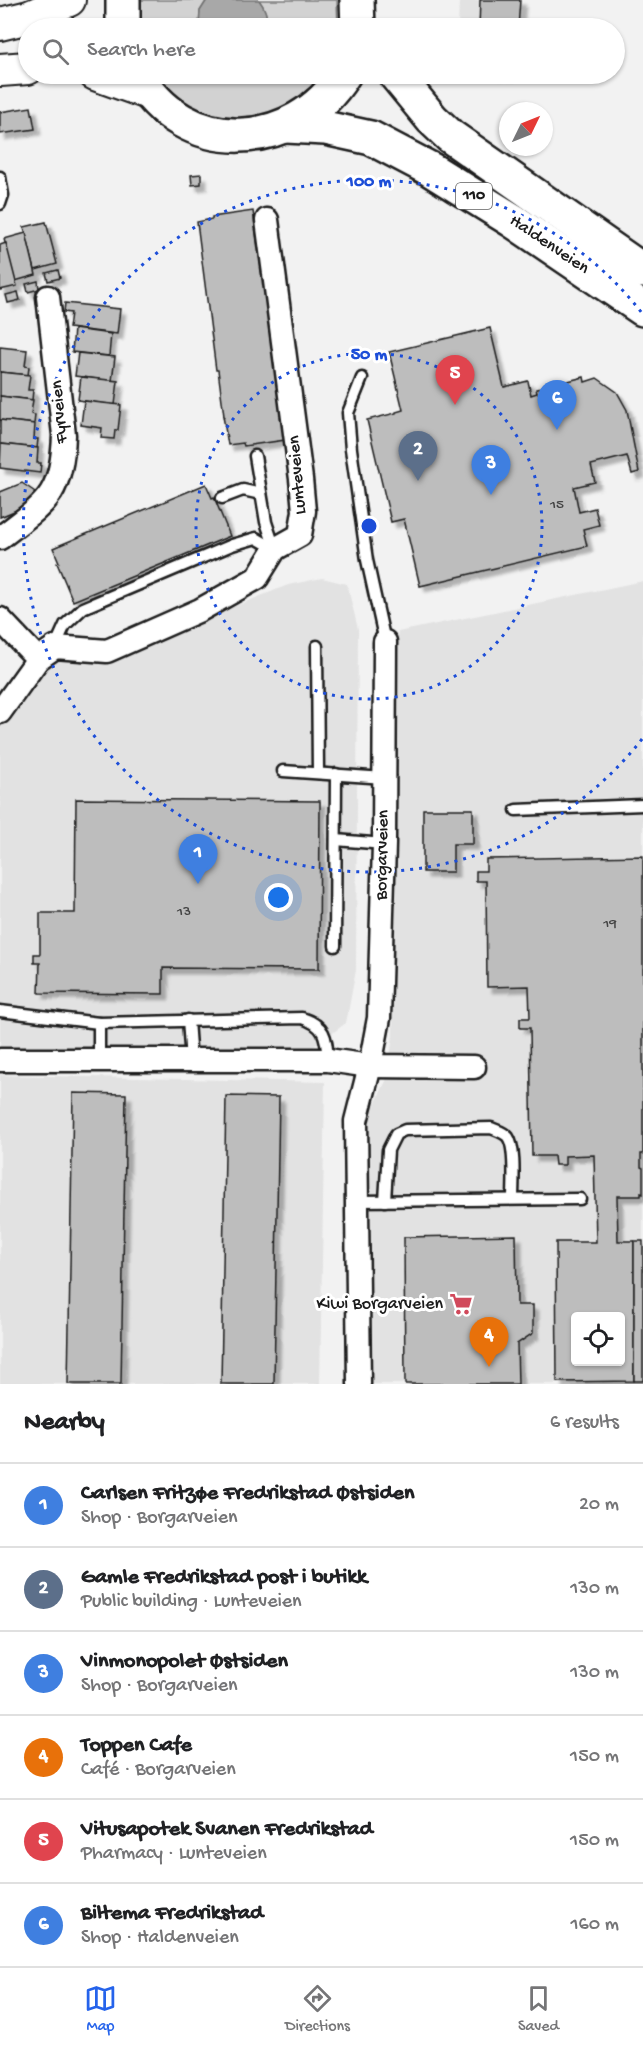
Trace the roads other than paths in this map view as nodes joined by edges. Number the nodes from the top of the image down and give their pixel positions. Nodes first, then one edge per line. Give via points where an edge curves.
1 (69, 0) edge
2 (123, 0) edge
3 (24, 18) edge
4 (123, 18) edge
5 (18, 20) edge
6 (0, 24) edge
7 (18, 69) edge
8 (0, 70) edge
9 (144, 84) edge
10 (338, 84) edge
11 (402, 84) edge
12 (286, 126) junction
13 (0, 177) edge
14 (0, 204) edge
15 (267, 220) dead end
16 (643, 271) edge
17 (48, 297) dead end
18 (643, 309) edge
19 (362, 378) dead end
20 (255, 456) dead end
21 (261, 494) junction
22 (222, 498) dead end
23 (0, 538) edge
24 (275, 549) junction
25 (0, 619) edge
26 (385, 642) joint
27 (317, 646) dead end
28 (46, 653) junction
29 (0, 712) edge
30 (283, 771) dead end
31 (318, 773) junction
32 (336, 774) junction
33 (385, 778) junction
34 (643, 805) edge
35 (516, 810) dead end
36 (336, 840) junction
37 (384, 844) junction
38 (335, 946) dead end
39 (0, 1011) edge
40 (188, 1020) junction
41 (99, 1023) junction
42 (0, 1060) edge
43 (99, 1060) junction
44 (190, 1060) junction
45 (328, 1060) junction
46 (370, 1066) junction
47 (474, 1067) dead end
48 (513, 1199) junction
49 (580, 1199) dead end
50 (357, 1201) junction
51 (386, 1201) junction
52 (359, 1384) edge

1 - 3 street
2 - 4 highway
5 - 6 street
7 - 8 street
9 - 12 highway, 110 via 163,106 206,130 255,134
10 - 12 highway, 110 via 314,110
11 - 16 highway, Haldenveien / 110 via 450,136
12 - 18 highway, Haldenveien / 110 via 325,128 371,138 512,220
13 - 14 lane
15 - 24 street, Lunteveien via 304,511 300,535
17 - 23 street, Fyrveien via 64,435 63,459 51,494
19 - 26 lane via 348,414 367,560
20 - 21 lane
21 - 22 lane via 243,490
21 - 24 lane
24 - 28 street, Lunteveien via 257,578 200,610 107,651
24 - 28 lane via 256,538 232,545 83,608 65,625
25 - 28 street
26 - 33 street, Borgarveien
27 - 31 lane
28 - 29 street
30 - 31 lane
31 - 32 lane
32 - 33 lane
32 - 36 lane
33 - 37 street, Borgarveien
34 - 35 lane
36 - 37 lane
36 - 38 lane
37 - 46 street, Borgarveien via 379,1018
39 - 41 lane
40 - 41 lane
40 - 44 lane
40 - 45 lane via 302,1018 315,1022 326,1036
41 - 43 lane
42 - 43 street
43 - 44 street
44 - 45 street
45 - 46 street
46 - 47 street
46 - 50 street, Borgarveien via 356,1121
48 - 49 lane
48 - 51 lane
48 - 51 lane via 512,1148 502,1132 491,1128 405,1130 396,1134 388,1150
50 - 51 lane
50 - 52 street, Borgarveien

